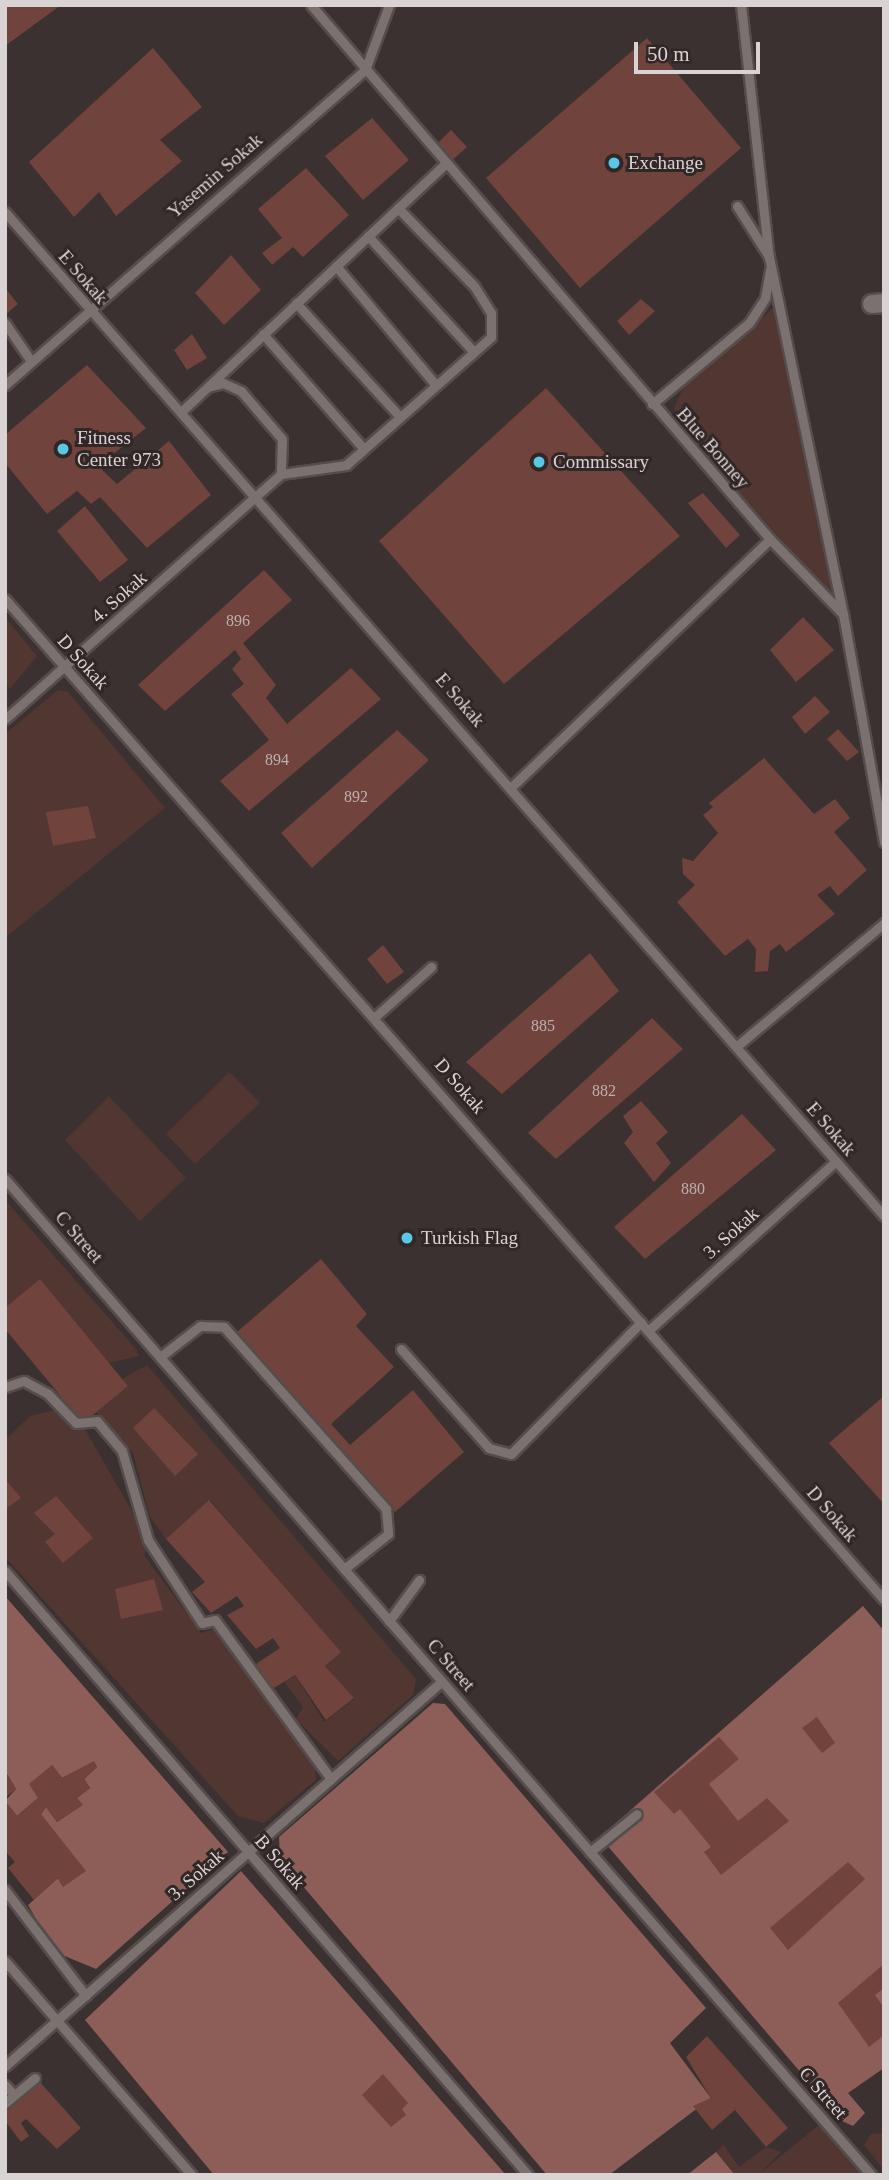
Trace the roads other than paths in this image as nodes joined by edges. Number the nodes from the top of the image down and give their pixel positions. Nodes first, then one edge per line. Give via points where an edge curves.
1 (310, 5) edge
2 (389, 5) edge
3 (741, 5) edge
4 (365, 70) junction
5 (445, 164) junction
6 (737, 206) dead end
7 (398, 208) junction
8 (5, 212) edge
9 (368, 236) junction
10 (769, 257) junction
11 (335, 266) junction
12 (296, 303) junction
13 (87, 309) junction
14 (5, 323) edge
15 (262, 334) junction
16 (474, 352) junction
17 (31, 361) junction
18 (5, 385) edge
19 (436, 385) junction
20 (206, 387) junction
21 (652, 404) junction
22 (182, 411) junction
23 (400, 417) junction
24 (364, 449) junction
25 (281, 474) junction
26 (257, 501) junction
27 (770, 539) junction
28 (5, 599) edge
29 (844, 614) junction
30 (63, 668) junction
31 (5, 719) edge
32 (512, 786) junction
33 (884, 842) edge
34 (884, 923) edge
35 (431, 967) dead end
36 (376, 1016) junction
37 (737, 1046) junction
38 (836, 1161) junction
39 (5, 1179) edge
40 (884, 1216) edge
41 (642, 1322) junction
42 (649, 1330) junction
43 (401, 1349) dead end
44 (160, 1357) junction
45 (5, 1387) edge
46 (344, 1569) junction
47 (5, 1572) edge
48 (419, 1580) dead end
49 (884, 1600) edge
50 (389, 1620) junction
51 (442, 1681) junction
52 (331, 1779) junction
53 (637, 1814) dead end
54 (248, 1852) junction
55 (590, 1852) junction
56 (5, 1890) edge
57 (5, 1961) edge
58 (86, 1996) junction
59 (58, 2020) junction
60 (5, 2066) edge
61 (35, 2078) dead end
62 (5, 2085) edge
63 (14, 2095) junction
64 (5, 2103) edge
65 (192, 2175) edge
66 (528, 2175) edge
67 (871, 2175) edge

1 - 4 lane, Blue Bonney
2 - 4 lane
3 - 10 lane
4 - 5 lane, Blue Bonney
4 - 13 lane, Yasemin Sokak
5 - 7 lane
5 - 21 lane, Blue Bonney
6 - 10 lane
7 - 9 lane
7 - 16 lane via 474,286 491,313 491,337
8 - 13 lane, E Sokak
9 - 11 lane
9 - 16 lane
10 - 21 lane via 765,298 749,323
10 - 29 lane
11 - 12 lane
11 - 19 lane
12 - 15 lane
12 - 23 lane
13 - 17 lane, Yasemin Sokak
13 - 22 lane, E Sokak
14 - 17 lane
15 - 20 lane
15 - 24 lane
16 - 19 lane
17 - 18 lane, Yasemin Sokak
19 - 23 lane
20 - 22 lane
20 - 25 lane via 223,383 242,391 282,439
21 - 27 lane, Blue Bonney
22 - 26 lane, E Sokak
23 - 24 lane
24 - 25 lane via 331,472
25 - 26 lane, 4. Sokak
26 - 30 lane, 4. Sokak
26 - 32 lane, E Sokak
27 - 29 lane, Blue Bonney
27 - 32 lane
28 - 30 lane, D Sokak
29 - 33 lane
30 - 31 lane, 4. Sokak
30 - 36 lane, D Sokak
32 - 37 lane, E Sokak
34 - 37 lane
35 - 36 lane
36 - 41 lane, D Sokak
37 - 38 lane, E Sokak
38 - 40 lane, E Sokak
38 - 42 lane, 3. Sokak
39 - 44 lane, C Street
41 - 42 lane, D Sokak
41 - 43 lane via 511,1454 489,1448
42 - 49 lane, D Sokak
44 - 46 lane, C Street
44 - 46 lane via 200,1326 224,1327 386,1509 388,1534
45 - 52 lane via 24,1381 48,1394 76,1423 97,1420 122,1451 148,1540 194,1611 202,1623 215,1620
46 - 50 lane, C Street
47 - 54 lane, B Sokak
48 - 50 lane
50 - 51 lane, C Street
51 - 52 lane, 3. Sokak
51 - 55 lane, C Street
52 - 54 lane, 3. Sokak
53 - 55 lane
54 - 58 lane, 3. Sokak
54 - 66 lane, B Sokak
55 - 67 lane, C Street
56 - 58 lane
57 - 59 lane
58 - 59 lane, 3. Sokak
59 - 60 lane, 3. Sokak
59 - 65 lane
61 - 63 lane
62 - 63 lane
63 - 64 lane

